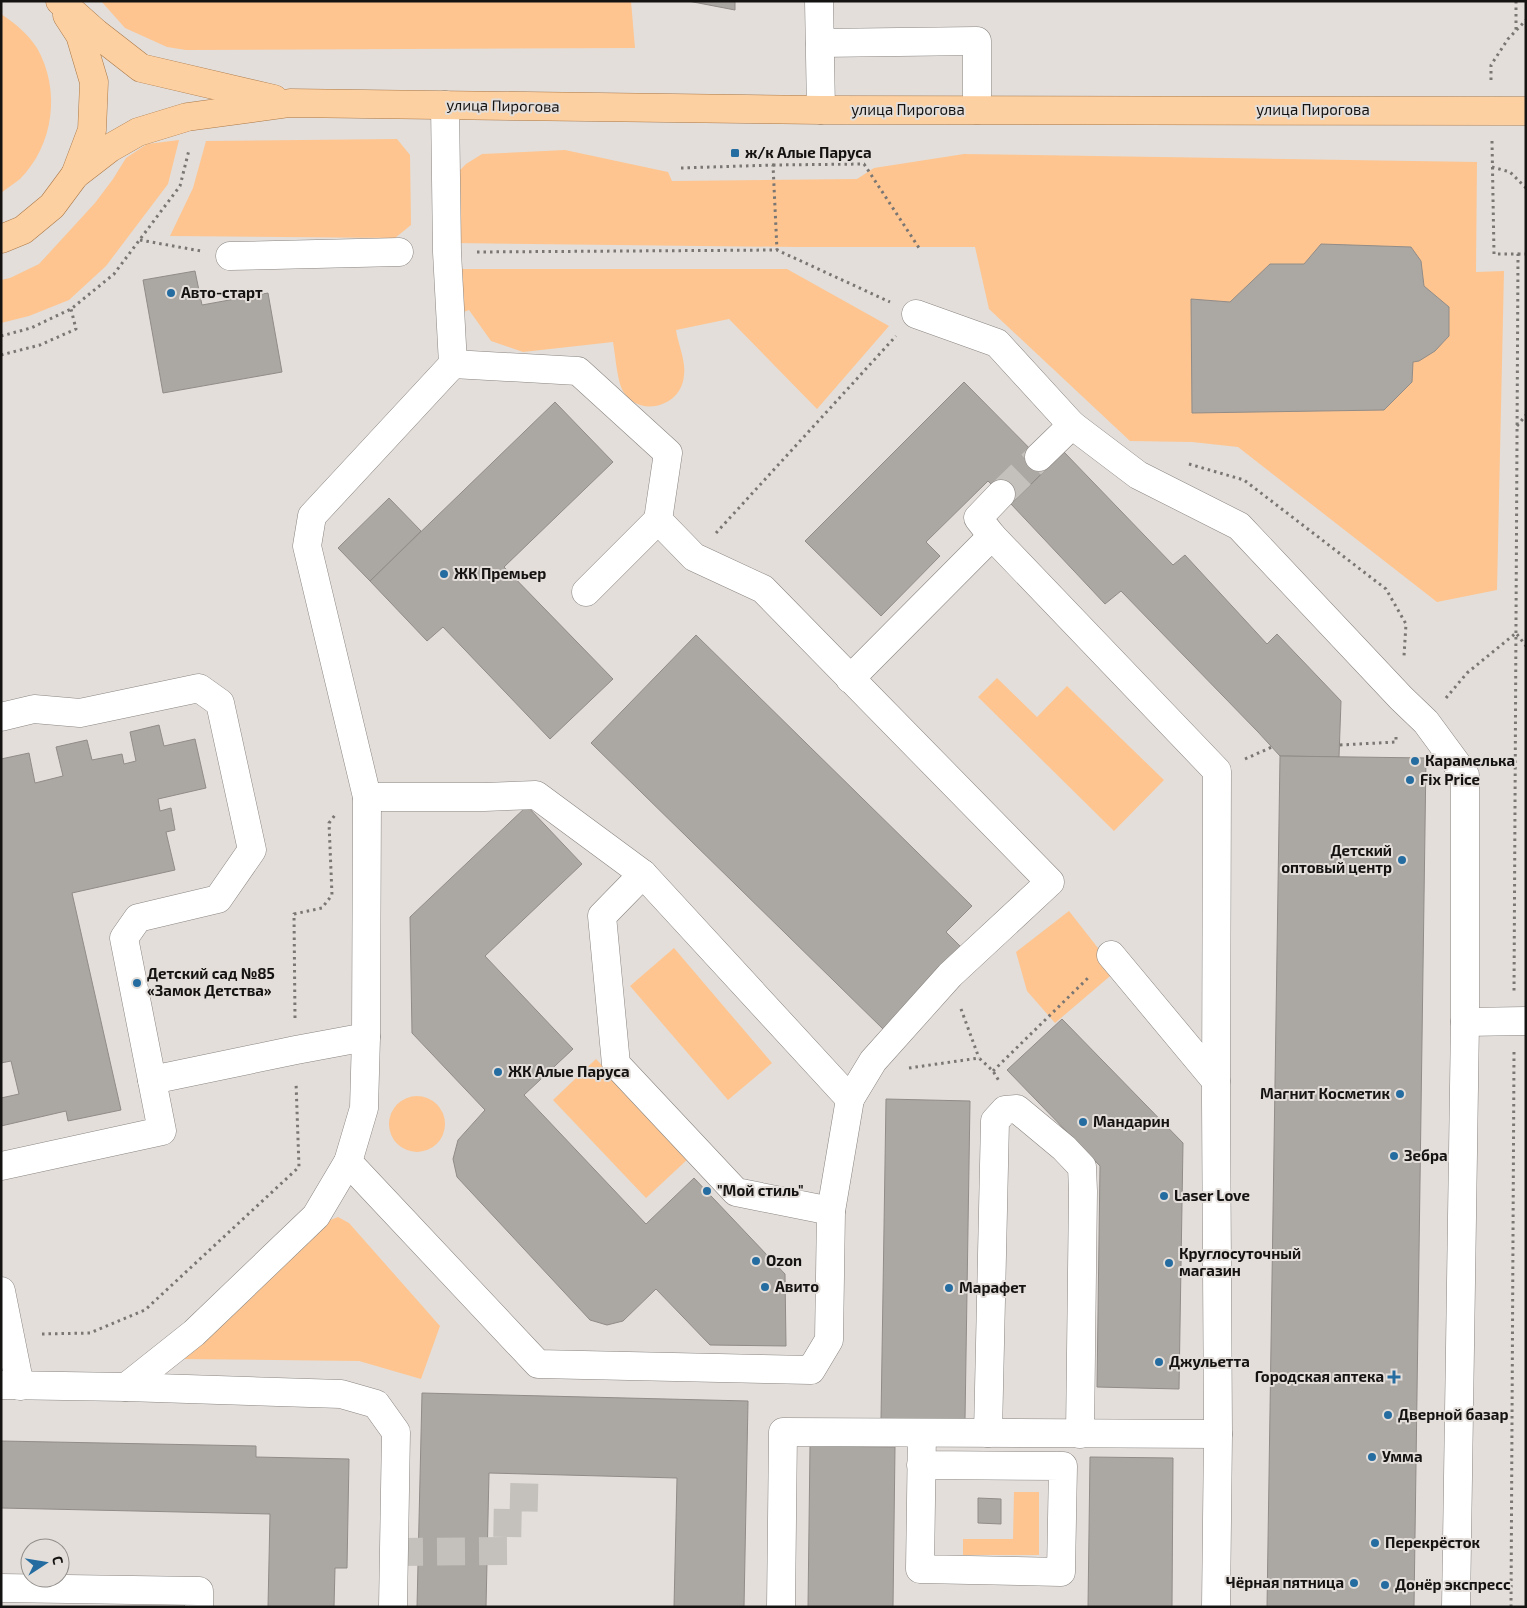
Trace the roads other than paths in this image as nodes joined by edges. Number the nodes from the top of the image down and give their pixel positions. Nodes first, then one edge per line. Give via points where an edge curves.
1 (59, 1) edge
2 (819, 1) edge
3 (820, 43) junction
4 (290, 103) junction
5 (445, 105) junction
6 (821, 110) junction
7 (977, 110) junction
8 (1526, 111) edge
9 (75, 175) junction
10 (1, 239) edge
11 (399, 252) dead end
12 (230, 256) road end
13 (916, 314) road end
14 (453, 364) junction
15 (1072, 425) junction
16 (1039, 457) tunnel mouth
17 (1001, 494) tunnel mouth
18 (658, 520) junction
19 (992, 536) junction
20 (586, 592) dead end
21 (850, 679) junction
22 (1, 717) edge
23 (364, 788) junction
24 (643, 874) junction
25 (1111, 955) road end
26 (1465, 1022) junction
27 (1520, 1022) edge
28 (366, 1037) junction
29 (152, 1080) junction
30 (1216, 1081) junction
31 (850, 1099) junction
32 (348, 1162) junction
33 (1, 1166) edge
34 (831, 1212) junction
35 (1, 1292) edge
36 (10, 1386) edge
37 (126, 1387) junction
38 (922, 1433) junction
39 (988, 1434) junction
40 (1080, 1434) junction
41 (1218, 1434) junction
42 (922, 1465) junction
43 (1, 1588) edge
44 (199, 1607) edge
45 (393, 1607) edge
46 (781, 1607) edge
47 (1216, 1607) edge
48 (1456, 1607) edge

1 - 4 main road, улица Пирогова via 141,68
1 - 9 main road, улица Пирогова via 80,35 94,82 92,130
2 - 3 street
3 - 6 street
3 - 7 street via 976,41
4 - 5 main road, улица Пирогова
4 - 9 main road, улица Пирогова via 187,117 138,132 110,148
5 - 6 main road, улица Пирогова
5 - 14 street via 447,252
6 - 7 main road, улица Пирогова
7 - 8 main road, улица Пирогова
9 - 10 main road, улица Пирогова via 52,206 23,230
11 - 12 street
13 - 15 street via 997,343
14 - 18 street via 578,371 668,453
14 - 23 street via 312,516 307,546
15 - 16 street
15 - 26 street via 1138,475 1238,526 1426,722 1465,775
17 - 19 street via 978,518
18 - 20 street
18 - 21 street via 694,557 763,589
19 - 21 street
19 - 30 street via 1217,771
21 - 31 street via 1050,882 950,975 873,1061
22 - 29 street via 34,709 80,713 199,688 220,703 252,850 218,899 138,918 124,938
23 - 24 street via 484,797 536,795
23 - 28 street
24 - 31 street
24 - 34 street via 602,916 616,1064 736,1192
25 - 30 street
26 - 27 street
26 - 48 street
28 - 29 street
28 - 32 street via 364,1108
29 - 33 street via 162,1132
30 - 41 street
31 - 34 street
32 - 34 street via 538,1364 811,1370 829,1340
32 - 37 street via 316,1216 194,1333
35 - 36 street via 10,1334
36 - 37 street
37 - 45 street via 341,1394 376,1404 396,1432
38 - 39 street
38 - 42 street
38 - 46 street via 783,1432
39 - 40 street
39 - 40 street via 995,1121 1005,1110 1017,1109 1082,1167
40 - 41 street
41 - 47 street
42 - 42 street via 920,1569 1062,1572 1063,1466
43 - 44 street via 199,1591

